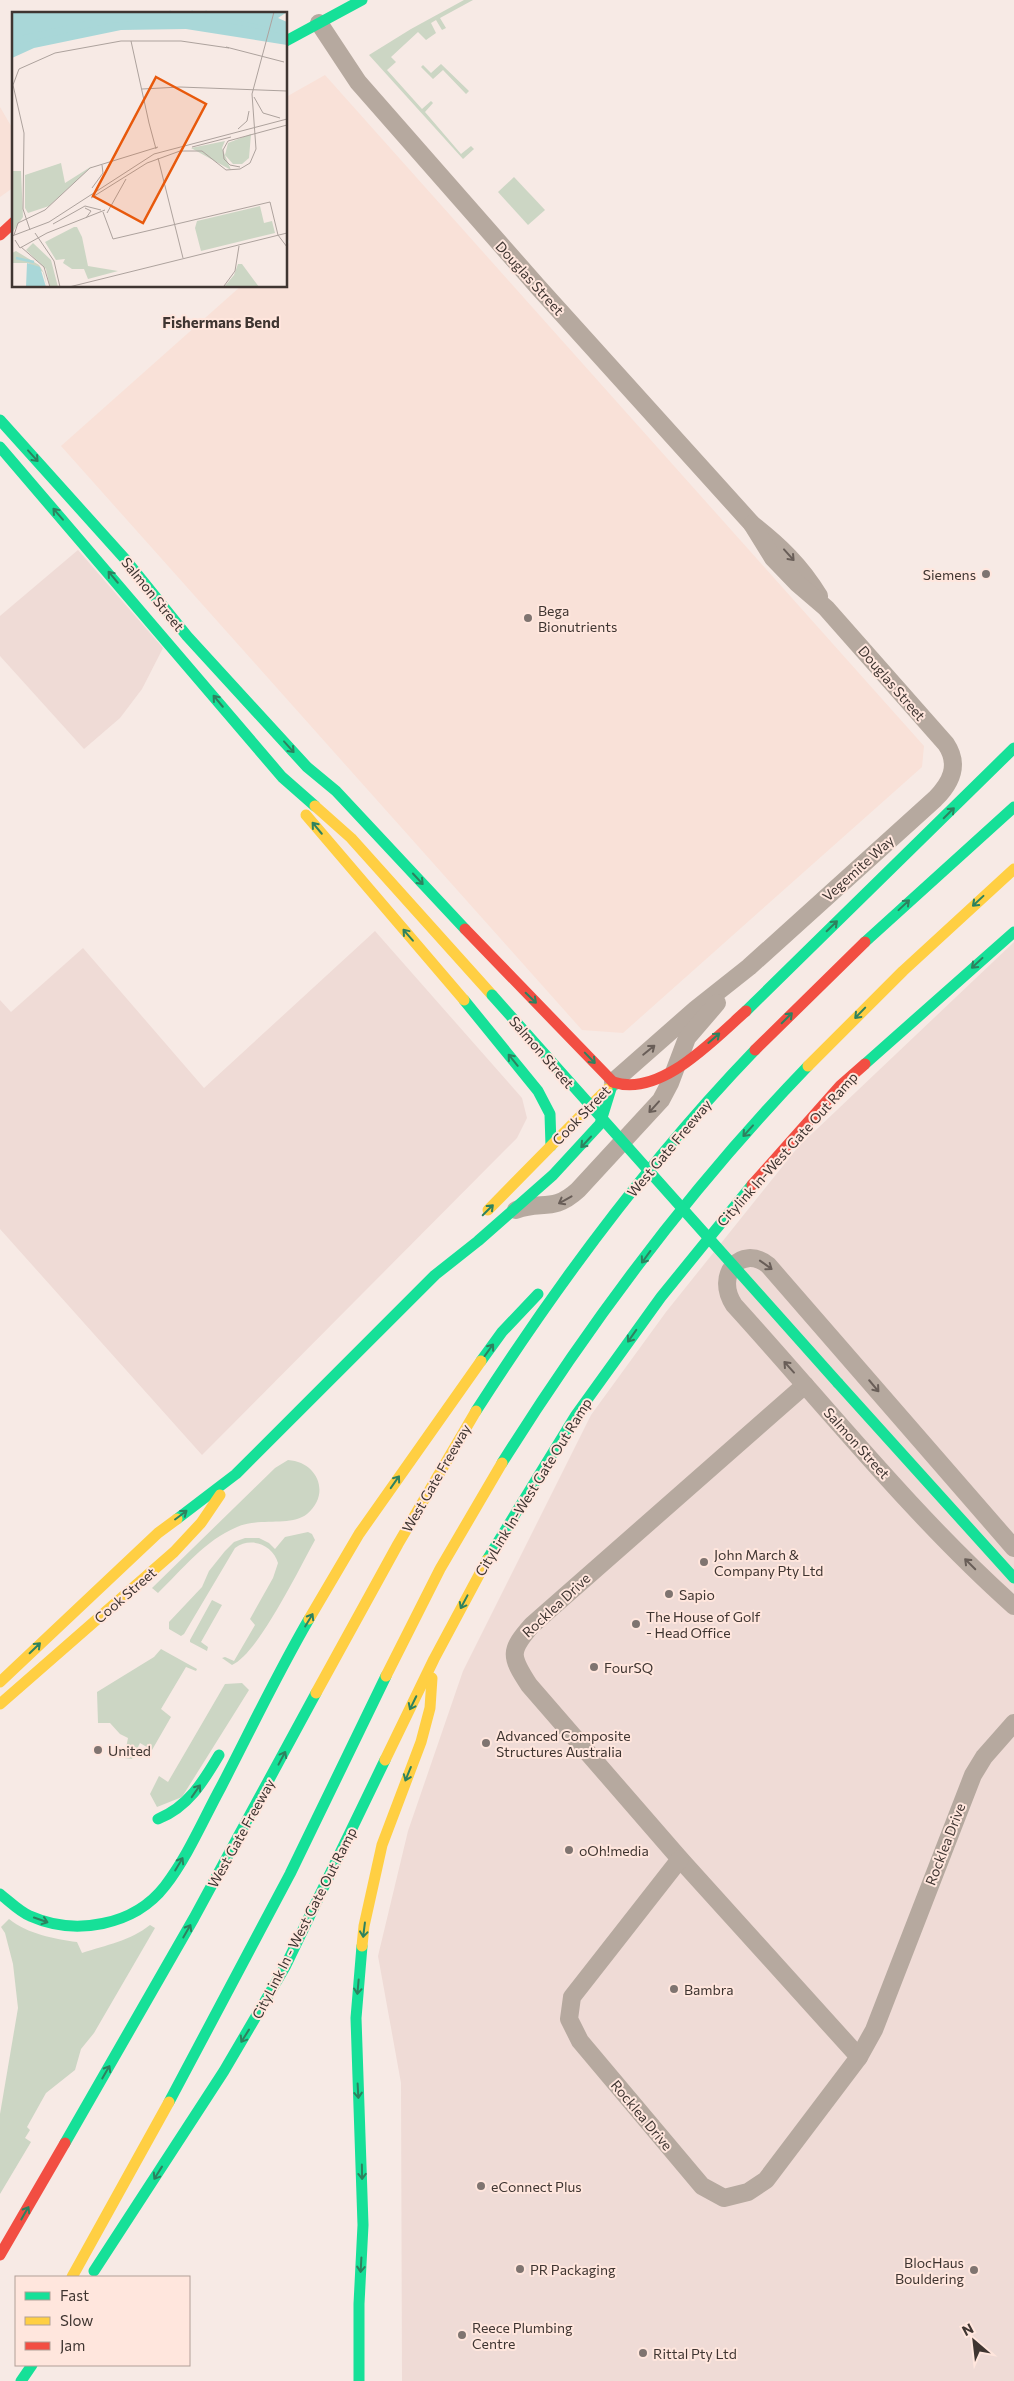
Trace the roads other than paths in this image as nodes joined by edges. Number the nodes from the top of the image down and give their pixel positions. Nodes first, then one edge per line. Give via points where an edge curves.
1 (362, 0) edge
2 (319, 23) junction
3 (288, 40) edge
4 (12, 214) edge
5 (0, 222) edge
6 (12, 224) edge
7 (0, 235) edge
8 (0, 420) edge
9 (0, 447) edge
10 (89, 518) junction
11 (73, 532) junction
12 (1014, 748) edge
13 (953, 761) joint
14 (1014, 764) edge
15 (307, 767) junction
16 (282, 777) junction
17 (1001, 778) dead end
18 (1014, 807) edge
19 (351, 838) junction
20 (1014, 868) edge
21 (1014, 932) edge
22 (993, 935) dead end
23 (749, 967) junction
24 (780, 1010) dead end
25 (567, 1034) junction
26 (676, 1068) junction
27 (527, 1077) junction
28 (728, 1078) junction
29 (613, 1082) junction
30 (840, 1086) junction
31 (624, 1141) joint
32 (551, 1146) junction
33 (617, 1211) junction
34 (510, 1213) junction
35 (476, 1221) dead end
36 (464, 1236) dead end
37 (435, 1274) junction
38 (661, 1297) joint
39 (805, 1385) junction
40 (236, 1474) junction
41 (165, 1543) junction
42 (1014, 1548) edge
43 (1014, 1578) edge
44 (1014, 1606) edge
45 (434, 1659) junction
46 (284, 1662) junction
47 (0, 1682) edge
48 (0, 1704) edge
49 (250, 1705) dead end
50 (1014, 1723) edge
51 (226, 1743) dead end
52 (158, 1819) dead end
53 (680, 1859) junction
54 (0, 1894) edge
55 (859, 2057) junction
56 (0, 2255) edge
57 (73, 2276) edge
58 (91, 2276) edge
59 (359, 2304) junction
60 (23, 2366) edge
61 (31, 2366) edge
62 (348, 2368) dead end
63 (15, 2381) edge
64 (21, 2381) edge
65 (359, 2381) edge

1 - 2 main road
2 - 3 main road
2 - 13 street, Douglas Street via 358,82 538,287 752,524 783,549 807,575 826,608 941,739
4 - 5 main road
6 - 7 main road
8 -> 10 main road, Salmon Street
11 -> 9 main road, Salmon Street
10 - 11 main road
10 -> 15 main road, Salmon Street via 187,636
16 -> 11 main road, Salmon Street
26 -> 12 main road via 746,1011
13 - 23 street, Vegemite Way via 951,779 942,792
14 - 17 main road
15 - 19 main road, Salmon Street
15 -> 25 main road, Salmon Street via 336,791 493,960
16 - 19 main road, Salmon Street
27 -> 16 main road, Salmon Street via 296,803
28 -> 18 main road, West Gate Freeway via 878,930
19 - 43 main road, Salmon Street, bridge
20 -> 57 main road via 869,1004 727,1155 651,1249 534,1413 440,1570 376,1694 314,1826 186,2071
21 -> 30 main road, Citylink In-West Gate Out Ramp
22 - 30 main road via 922,1001
23 - 26 street, Vegemite Way via 691,1032
29 -> 23 street, Vegemite Way
24 - 28 main road
25 - 27 main road via 564,1055 556,1065
25 -> 29 main road, Salmon Street
26 - 29 main road via 635,1086
26 -> 31 street, Vegemite Way via 661,1100
27 - 32 main road, Salmon Street via 549,1110
28 - 33 main road, West Gate Freeway
29 - 32 main road, Cook Street
29 -> 34 main road, Cook Street via 605,1112 589,1138
30 - 38 main road, Citylink In-West Gate Out Ramp via 732,1208
31 -> 34 street, Cook Street via 567,1200 552,1206 522,1207
35 -> 32 main road, Cook Street
46 -> 33 main road via 359,1534 502,1332
56 -> 33 main road, West Gate Freeway via 227,1861 442,1464 554,1294
34 - 37 main road, Cook Street
36 - 37 main road, Cook Street
37 - 40 main road, Cook Street
38 -> 45 main road, CityLink In-West Gate Out Ramp via 542,1468 496,1544
39 -> 42 street, Salmon Street via 729,1298 727,1277 739,1262 757,1259 768,1265
44 -> 39 street, Salmon Street via 948,1541
39 - 53 street, Rocklea Drive via 516,1642 514,1656 529,1685
41 -> 40 main road, Cook Street
40 - 41 main road, Cook Street via 201,1523
47 -> 41 main road, Cook Street
41 - 48 main road, Cook Street
45 -> 58 main road, CityLink In - West Gate Out Ramp via 285,1967 224,2071
45 -> 59 main road via 430,1708 422,1742 382,1845 364,1926 356,2018 363,2225
46 - 49 main road
54 -> 46 main road via 30,1916 53,1924 79,1927 121,1918 152,1898 164,1887 182,1859
50 - 55 street, Rocklea Drive via 984,1757 966,1790 874,2030
52 -> 51 main road via 189,1800
53 - 55 street, Rocklea Drive
53 - 55 street, Rocklea Drive via 572,1997 569,2019 580,2041 702,2186 724,2198 748,2192 766,2180
59 - 62 main road
59 - 65 main road
60 - 63 main road
61 - 64 main road

